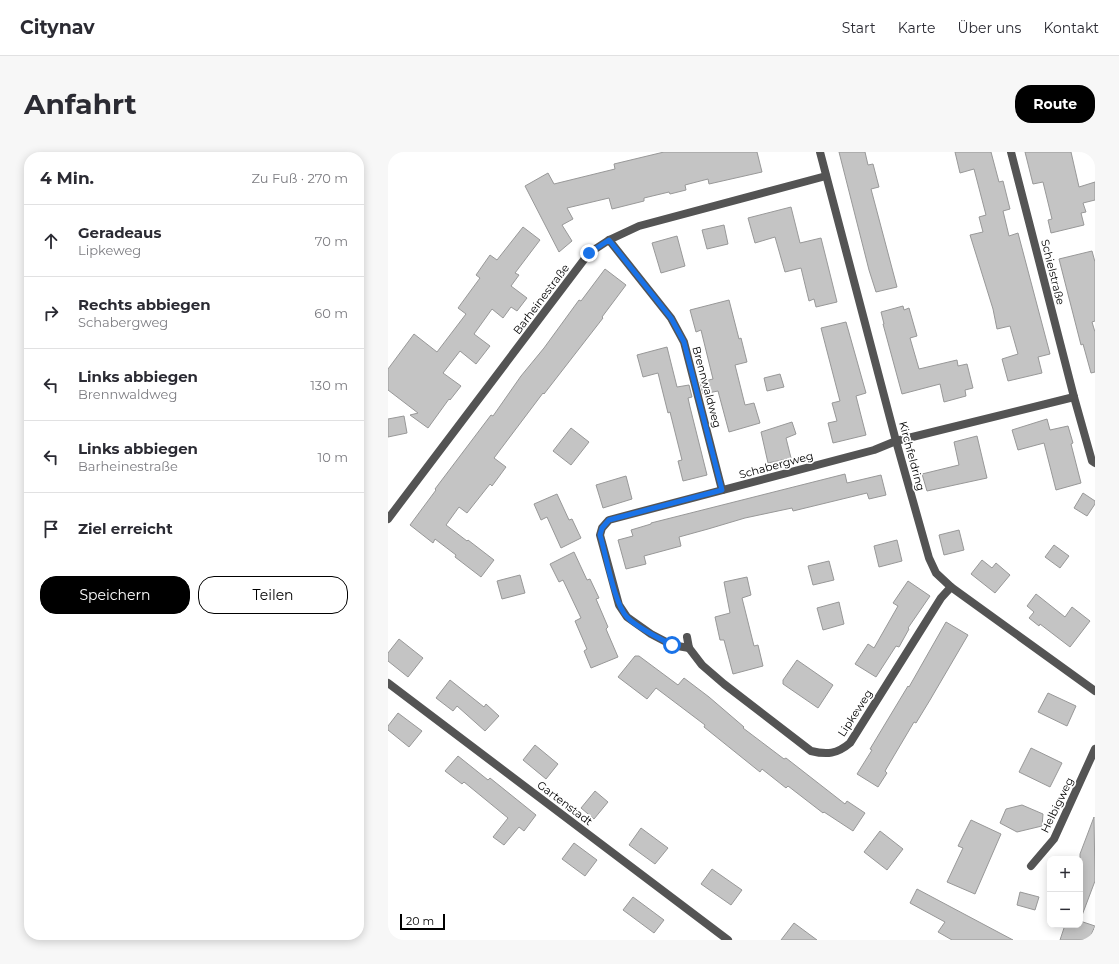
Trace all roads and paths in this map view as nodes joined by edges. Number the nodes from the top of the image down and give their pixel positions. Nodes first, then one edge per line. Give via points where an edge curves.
1 (820, 152) edge
2 (1011, 152) edge
3 (826, 176) junction
4 (609, 240) junction
5 (1074, 397) junction
6 (896, 441) junction
7 (1095, 463) edge
8 (722, 490) junction
9 (388, 519) edge
10 (951, 587) junction
11 (687, 637) dead end
12 (689, 648) junction
13 (388, 683) edge
14 (1095, 691) edge
15 (1095, 749) edge
16 (1031, 866) dead end
17 (728, 940) edge

1 - 3 street, Kirchfeldring
2 - 5 street, Schielstraße
3 - 4 street, Barheinestraße via 639,226
3 - 6 street, Kirchfeldring
4 - 8 street, Brennwaldweg via 671,318 684,342
4 - 9 street, Barheinestraße via 589,253
5 - 6 street
5 - 7 street, Schielstraße via 1092,461
6 - 8 street, Schabergweg via 874,450
6 - 10 street, Kirchfeldring via 929,558 936,573
8 - 12 street, Schabergweg via 609,520 600,535 619,605 627,617 672,645
10 - 12 street, Lipkeweg via 941,598 850,743 834,753 821,754 811,750 724,684 702,665
10 - 14 street, Kirchfeldring
11 - 12 street, Lipkeweg
13 - 17 street, Gartenstadt
15 - 16 street, Helbigweg via 1054,839

